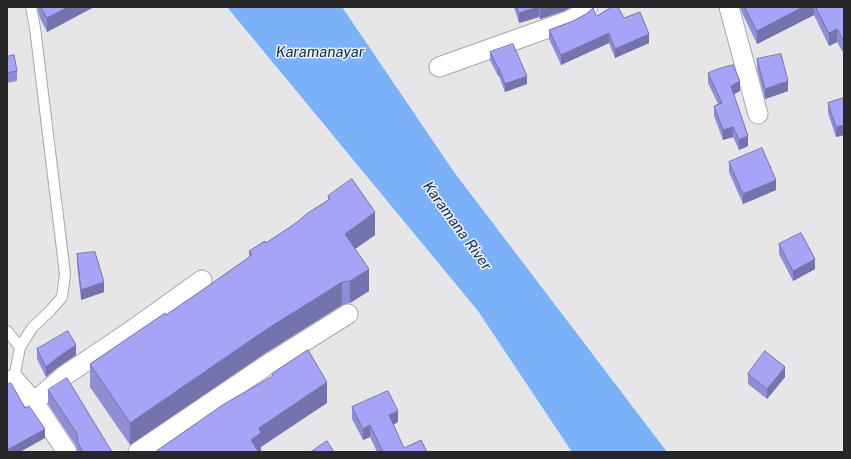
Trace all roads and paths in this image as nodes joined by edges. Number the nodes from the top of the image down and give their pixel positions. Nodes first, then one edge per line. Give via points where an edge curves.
1 (31, 7) edge
2 (588, 7) edge
3 (729, 7) edge
4 (439, 67) dead end
5 (758, 114) dead end
6 (202, 280) dead end
7 (348, 314) dead end
8 (7, 332) edge
9 (20, 347) junction
10 (11, 381) edge
11 (34, 402) junction
12 (67, 452) edge
13 (138, 452) edge

1 - 9 lane via 65,274 62,297 32,328
2 - 4 street via 568,21
3 - 5 street
6 - 11 street via 64,376
7 - 13 street
8 - 9 lane
9 - 10 lane
10 - 11 street
11 - 12 street

